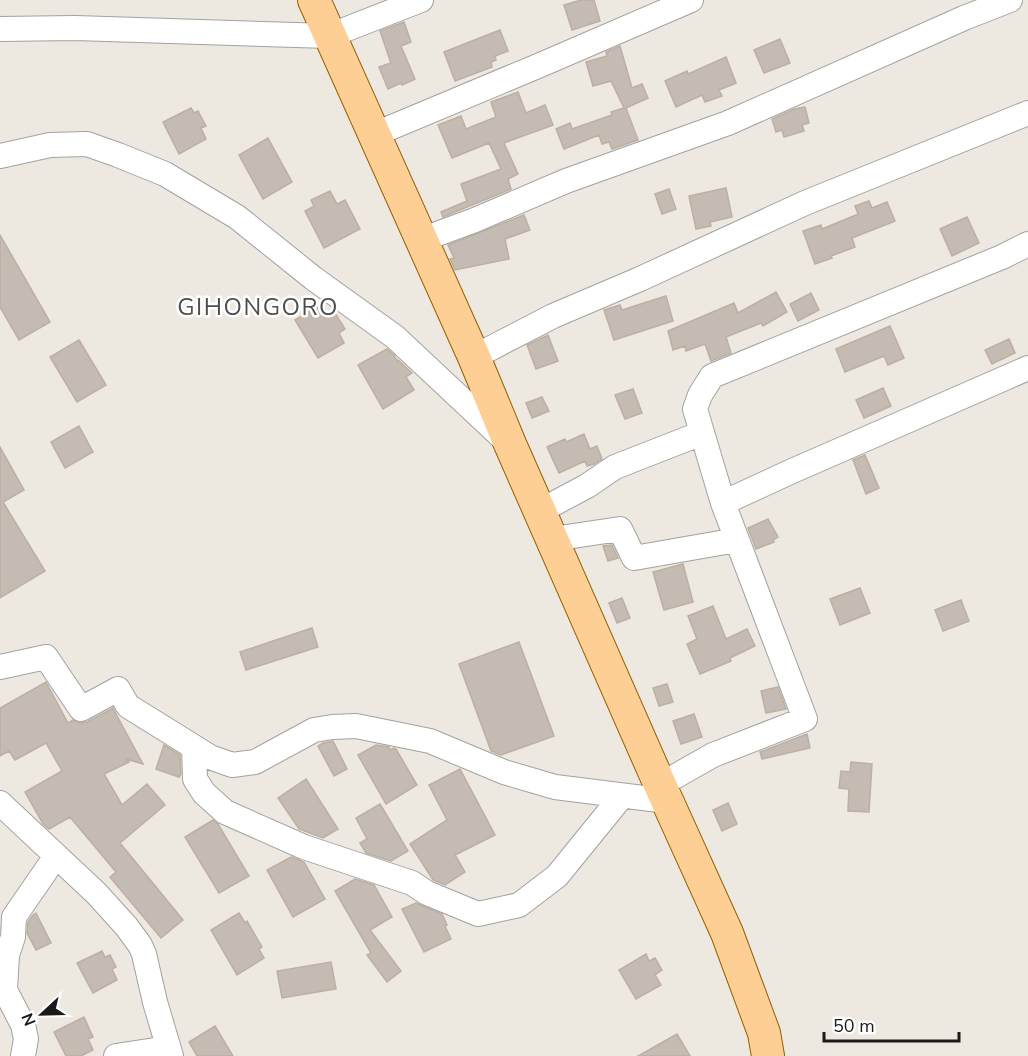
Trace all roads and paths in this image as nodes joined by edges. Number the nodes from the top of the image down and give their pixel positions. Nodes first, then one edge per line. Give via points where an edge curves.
1 (314, 0) edge
2 (421, 0) edge
3 (691, 0) edge
4 (1010, 0) edge
5 (0, 29) edge
6 (329, 36) junction
7 (1028, 113) edge
8 (373, 135) junction
9 (0, 156) edge
10 (421, 240) junction
11 (1028, 244) edge
12 (474, 357) junction
13 (1028, 368) edge
14 (702, 433) junction
15 (510, 444) junction
16 (723, 503) junction
17 (540, 511) junction
18 (553, 539) junction
19 (737, 540) junction
20 (0, 667) edge
21 (194, 747) junction
22 (664, 793) junction
23 (622, 796) junction
24 (0, 803) edge
25 (56, 856) junction
26 (170, 1052) edge
27 (23, 1056) edge
28 (116, 1056) edge
29 (768, 1056) edge

1 - 6 main road
2 - 6 street
3 - 8 street
4 - 10 street via 728,123 566,181
5 - 6 street
6 - 8 main road
7 - 12 street via 805,204 553,316
8 - 10 main road
9 - 15 street via 50,145 87,144 165,174 237,217 395,337
10 - 12 main road
11 - 14 street via 712,376 695,409
12 - 15 main road
13 - 16 street
14 - 16 street
14 - 17 street via 615,467
15 - 17 main road
16 - 19 street
17 - 18 main road
18 - 19 street via 620,529 634,558
18 - 22 main road
19 - 22 street via 805,719 713,755
20 - 21 street via 46,657 81,709 118,689 128,706
21 - 23 street via 232,765 255,762 314,730 356,726 430,741 555,788
21 - 23 street via 195,779 225,812 304,847 412,883 478,915 519,905 557,876
22 - 23 street
22 - 29 main road via 727,933 764,1033
24 - 25 street
25 - 26 street via 96,893 140,945
25 - 27 street via 14,917 7,955 5,990 23,1025
26 - 28 street

